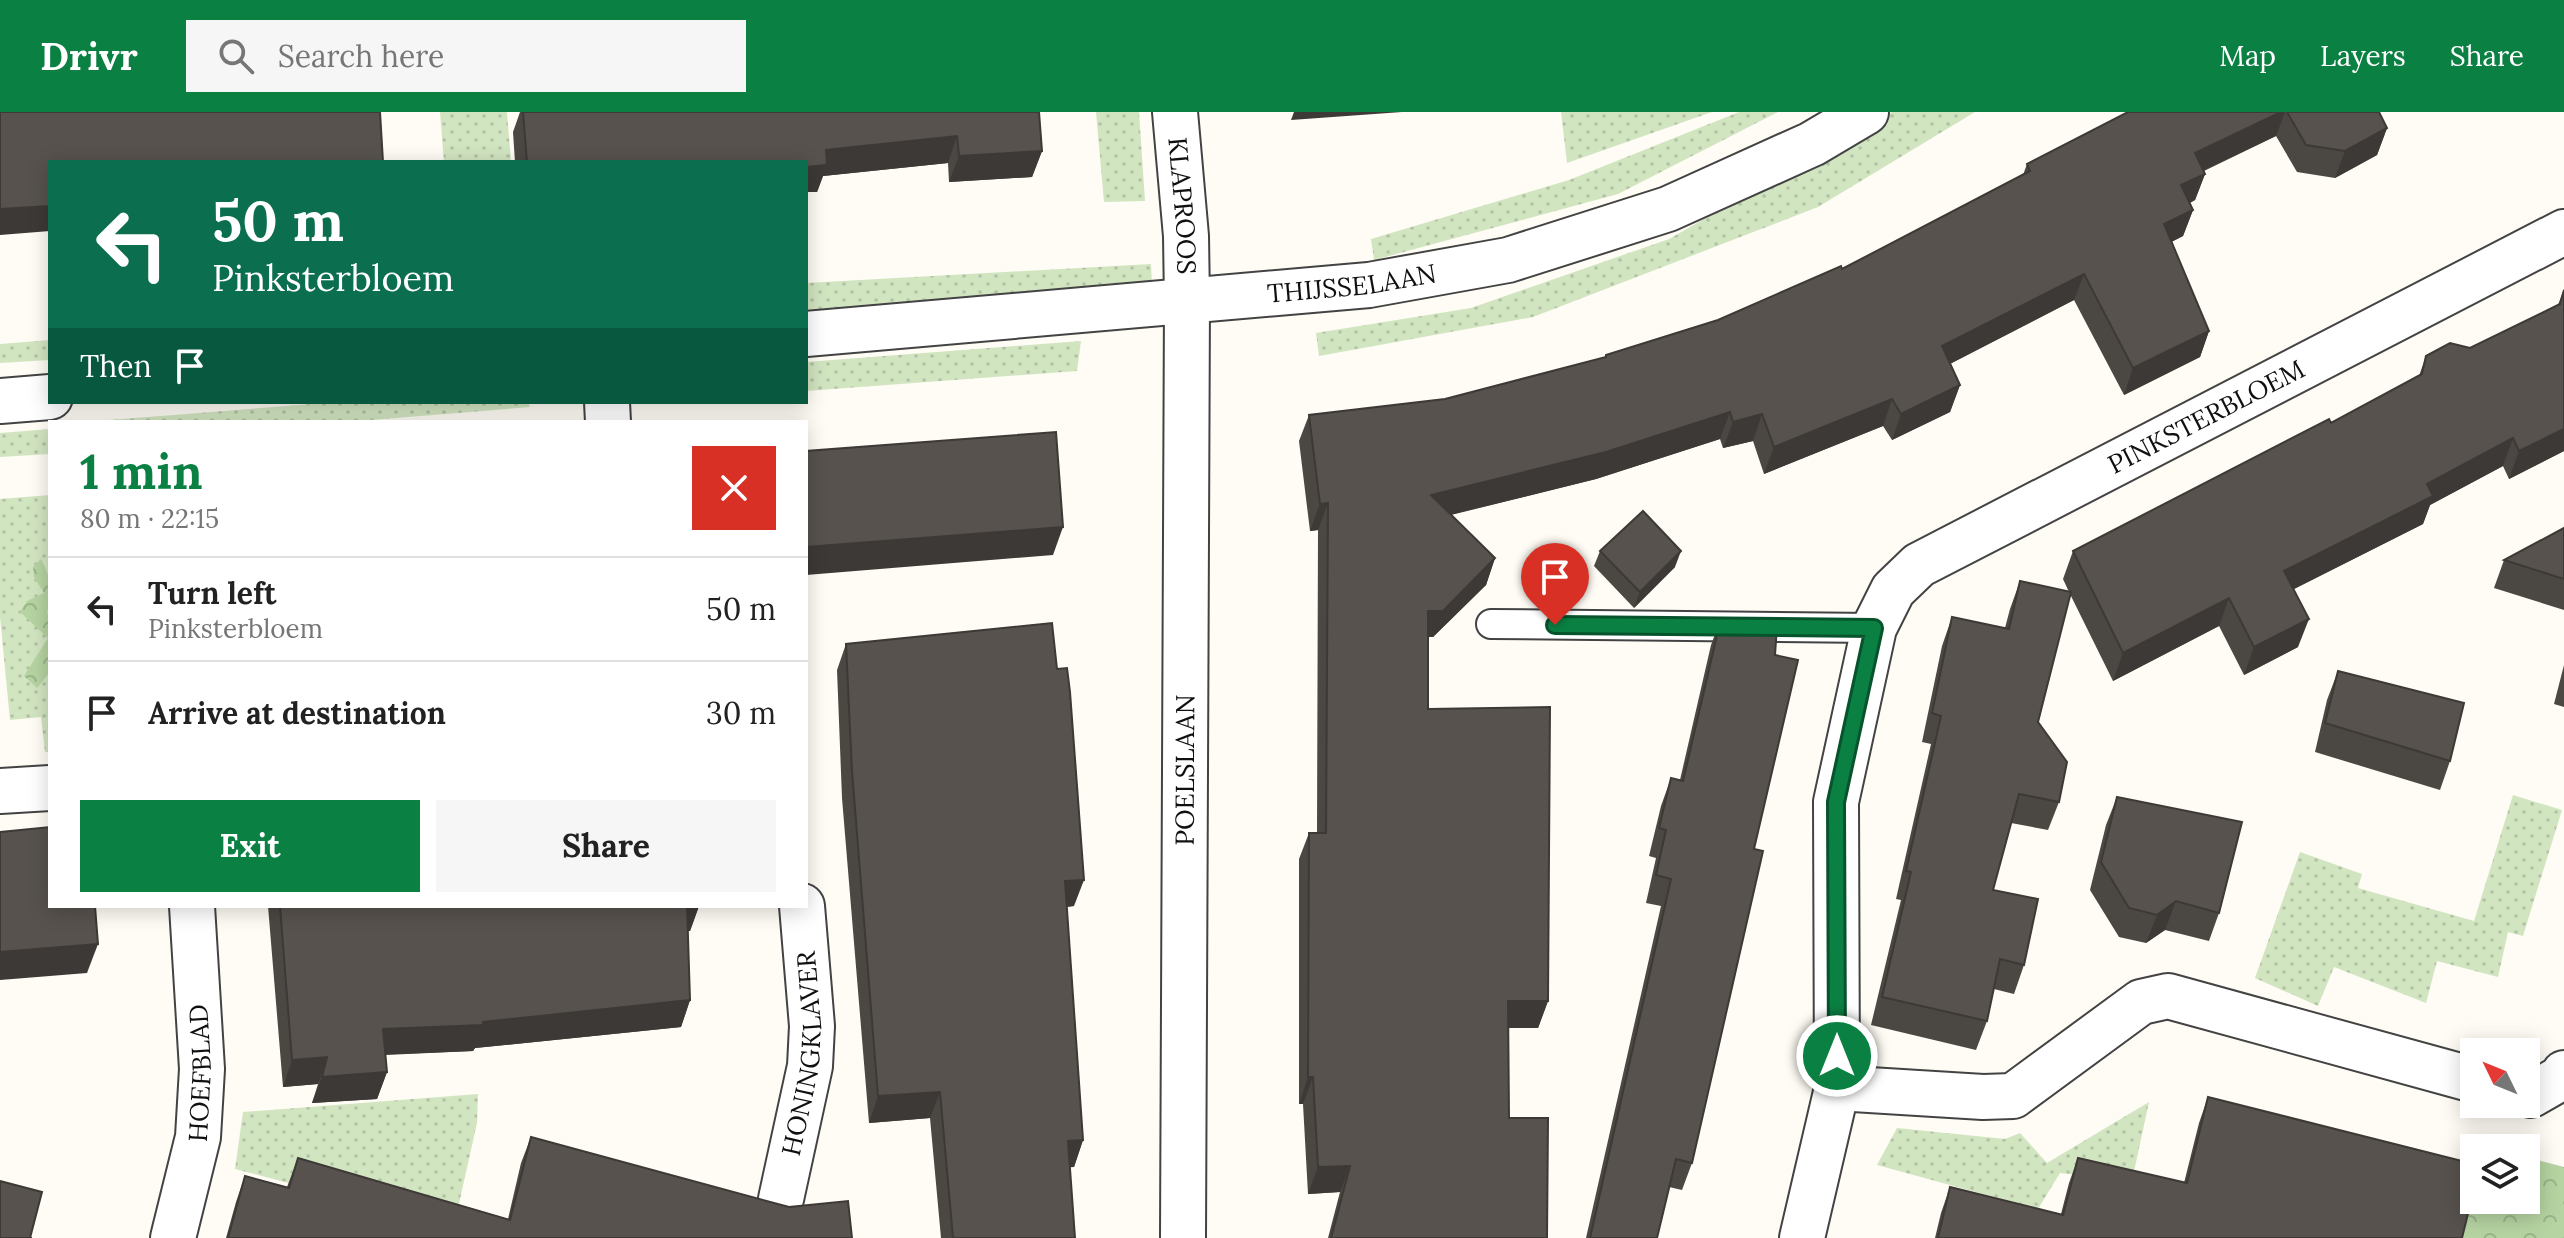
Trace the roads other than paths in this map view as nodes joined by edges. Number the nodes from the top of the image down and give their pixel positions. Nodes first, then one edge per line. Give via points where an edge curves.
1 (1175, 112) edge
2 (1866, 112) edge
3 (2564, 232) edge
4 (1187, 301) junction
5 (808, 334) edge
6 (48, 397) edge
7 (0, 401) edge
8 (1491, 624) dead end
9 (1874, 628) junction
10 (48, 788) edge
11 (0, 791) edge
12 (192, 908) edge
13 (802, 908) edge
14 (2564, 1073) edge
15 (2460, 1076) edge
16 (1837, 1088) junction
17 (2540, 1090) edge
18 (781, 1199) dead end
19 (173, 1238) edge
20 (1183, 1238) edge
21 (1802, 1238) edge

1 - 4 street, KLAPROOS
2 - 4 street, THIJSSELAAN via 1812,144 1668,209 1508,260 1369,285
3 - 9 street, PINKSTERBLOEM via 1919,565 1893,590
4 - 5 street, THIJSSELAAN
4 - 20 street, POELSLAAN
6 - 7 street
8 - 9 lane
9 - 16 street, PINKSTERBLOEM via 1836,802
10 - 11 street
12 - 19 street, HOEFBLAD via 202,1069 198,1137
13 - 18 street, HONINGKLAVER via 810,1066
14 - 17 street
15 - 16 street via 2168,996 2141,1002 2013,1096
16 - 21 street, PINKSTERBLOEM

